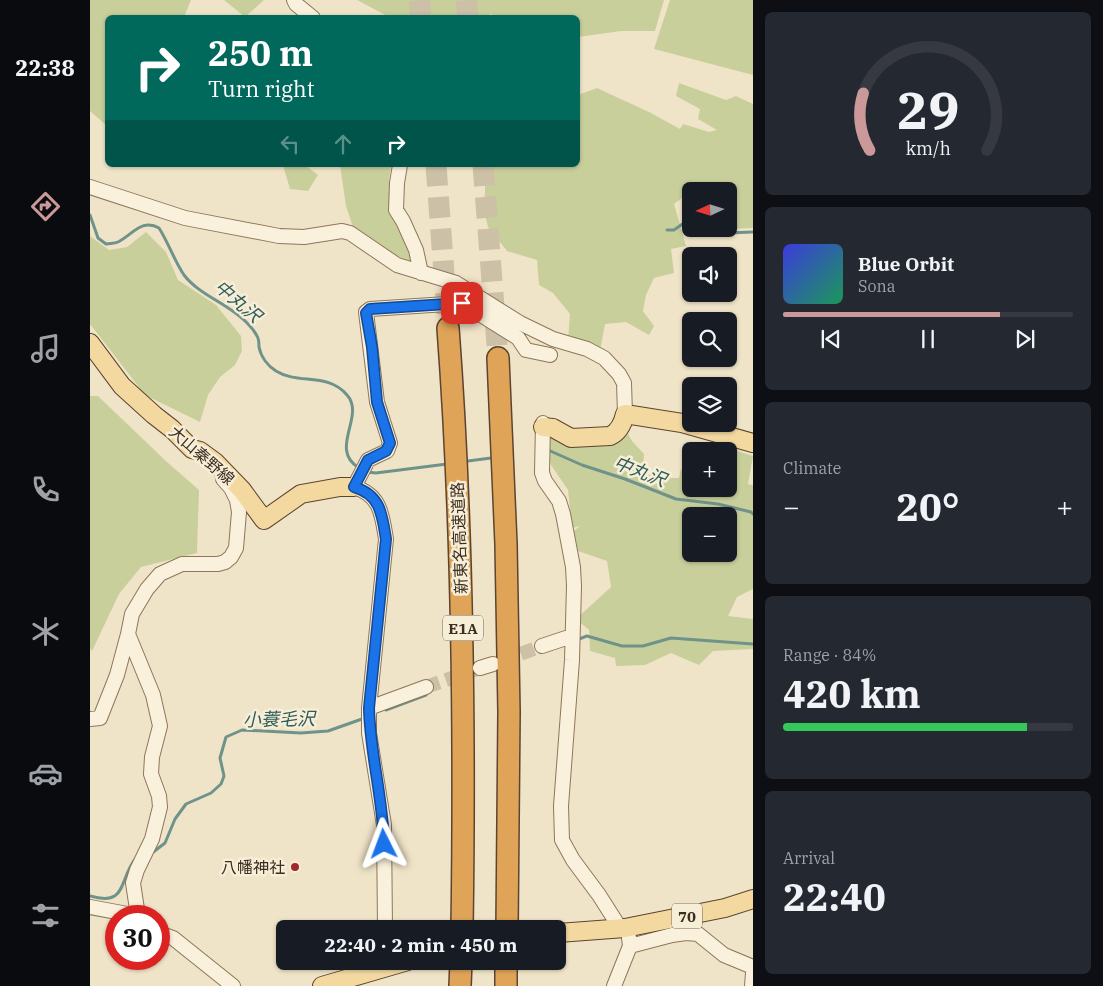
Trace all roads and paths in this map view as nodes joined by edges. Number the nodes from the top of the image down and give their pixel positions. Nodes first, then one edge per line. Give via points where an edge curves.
1 (294, 0) edge
2 (309, 15) edge
3 (400, 167) edge
4 (90, 187) edge
5 (421, 273) junction
6 (448, 328) tunnel mouth
7 (90, 343) edge
8 (550, 355) dead end
9 (498, 358) tunnel mouth
10 (625, 414) junction
11 (543, 425) joint
12 (753, 443) edge
13 (192, 449) junction
14 (360, 476) junction
15 (128, 634) junction
16 (572, 636) junction
17 (542, 646) tunnel mouth
18 (426, 687) tunnel mouth
19 (369, 708) junction
20 (90, 719) edge
21 (753, 899) edge
22 (136, 905) edge
23 (90, 907) edge
24 (105, 910) edge
25 (385, 920) edge
26 (462, 920) edge
27 (508, 920) edge
28 (622, 928) junction
29 (566, 932) edge
30 (170, 937) edge
31 (630, 946) junction
32 (753, 967) edge
33 (367, 970) edge
34 (461, 970) edge
35 (506, 970) edge
36 (753, 972) edge
37 (233, 986) edge
38 (322, 986) edge
39 (460, 986) edge
40 (506, 986) edge
41 (614, 986) edge
42 (752, 986) edge

1 - 2 street
3 - 5 street via 396,210 416,250
4 - 5 street via 185,218 278,236 350,233 397,265
5 - 10 street via 456,283 520,323 604,358 624,383
6 - 26 highway, 新東名高速道路 / E1A via 463,634
7 - 13 main road, 大山秦野線 via 122,386
8 - 14 street via 526,350 518,338 462,303 368,310 377,402 390,443 386,451 369,458
9 - 27 highway via 509,712
10 - 11 main road via 621,425 610,436 571,438
10 - 12 main road via 682,423
11 - 16 street via 542,473 564,514 573,566
13 - 14 main road, 大山秦野線 via 215,462 242,490 264,520 301,494 340,487
13 - 15 street via 231,488 237,500 236,548 225,562 182,564 160,574 132,614
14 - 19 street via 377,502 386,539
15 - 20 street via 117,675 100,718
15 - 22 street via 153,695 160,726 151,774 160,807 152,839 136,870 133,883
16 - 17 street
16 - 28 street via 561,806 562,840
18 - 19 street
19 - 25 street via 369,733 384,825
21 - 28 main road, 70 via 725,908
23 - 24 street
28 - 29 main road, 70
28 - 31 street
30 - 37 street
31 - 32 street via 672,934 698,934 724,954
31 - 41 street
32 - 36 street
33 - 38 main road
34 - 39 highway
35 - 40 highway
36 - 42 street

